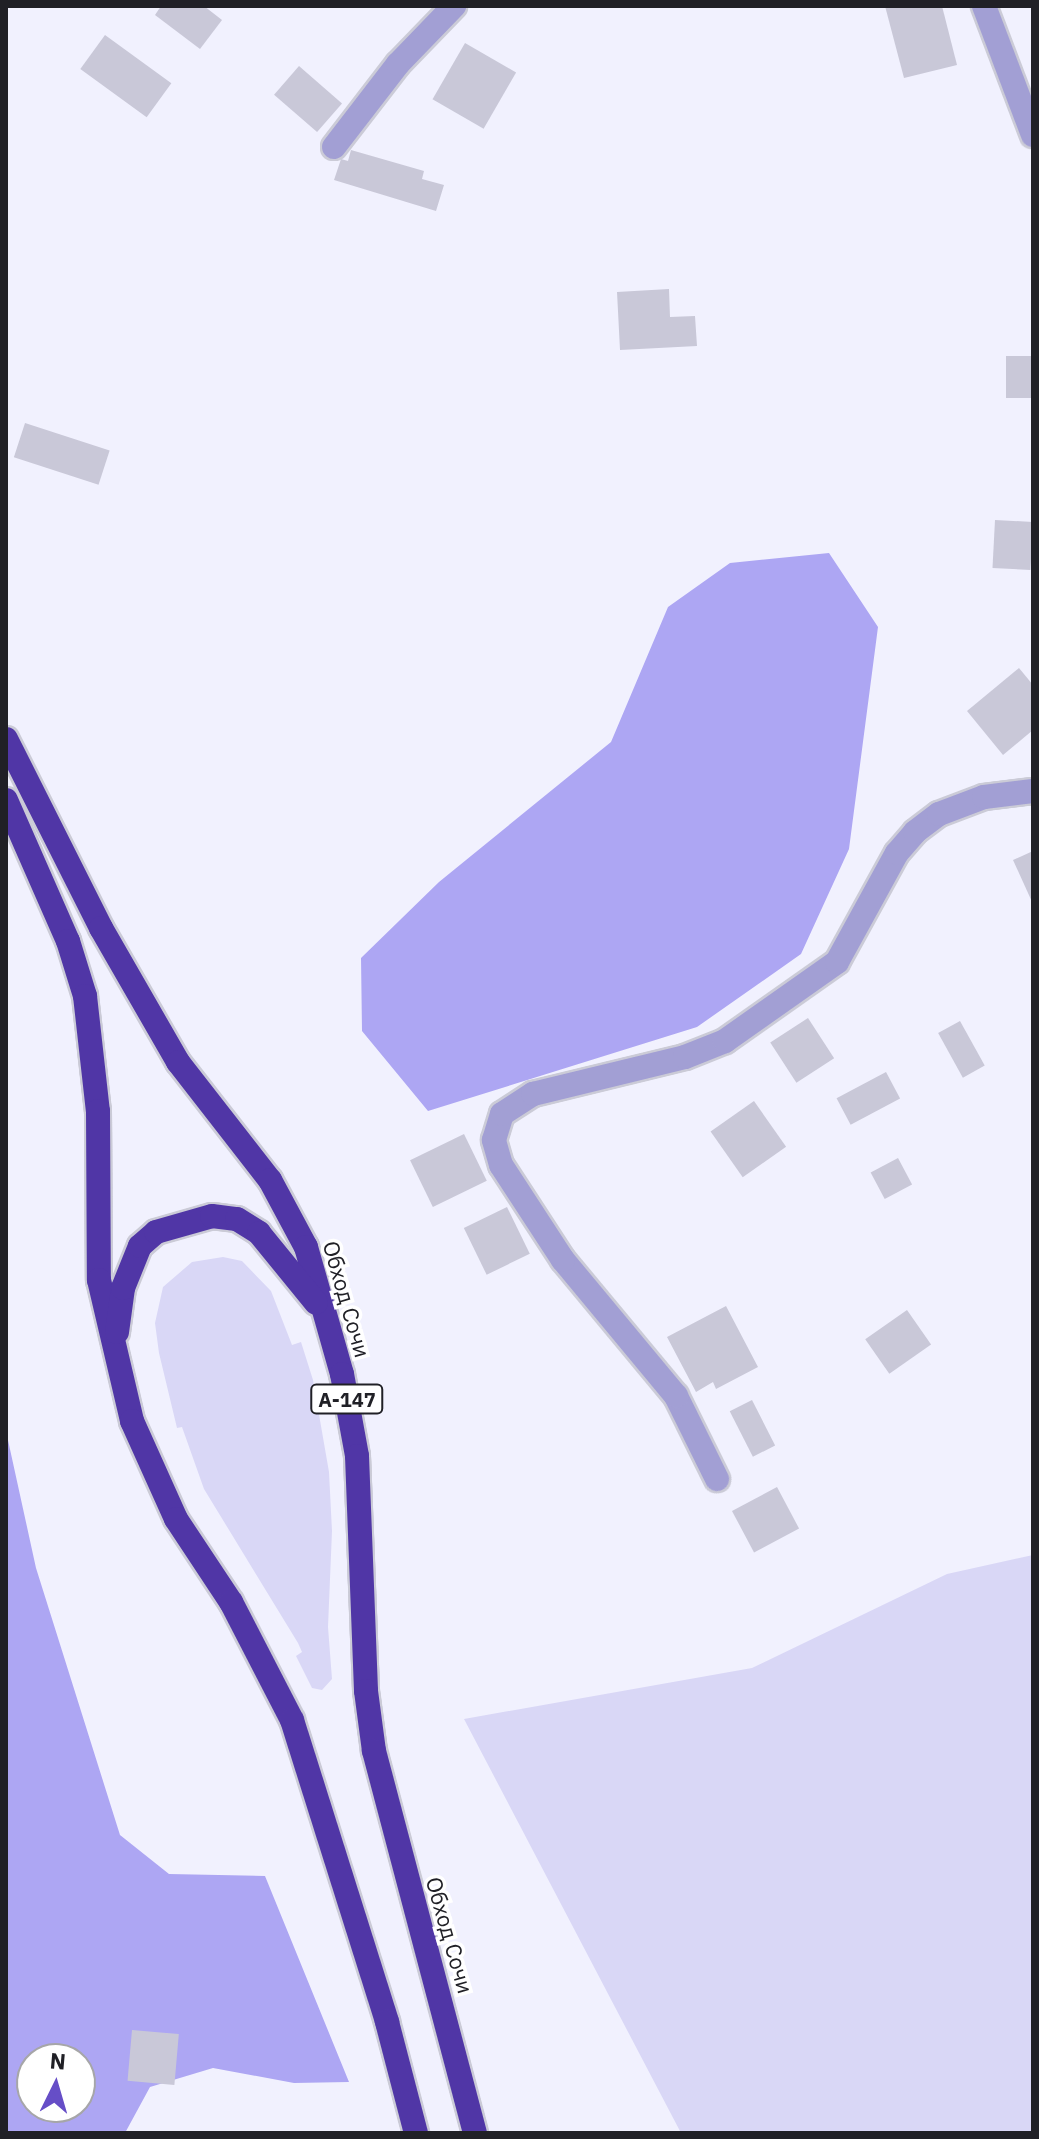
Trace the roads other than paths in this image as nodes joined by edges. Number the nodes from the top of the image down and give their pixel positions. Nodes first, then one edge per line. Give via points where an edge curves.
1 (454, 6) edge
2 (984, 6) edge
3 (1033, 135) edge
4 (334, 147) dead end
5 (6, 739) edge
6 (1033, 791) edge
7 (6, 800) edge
8 (325, 1315) junction
9 (115, 1346) junction
10 (717, 1479) dead end
11 (416, 2133) edge
12 (475, 2133) edge

1 - 4 lane via 398,64
2 - 3 lane
5 - 8 highway, Обход Сочи / А-147 via 101,928 178,1062 289,1208
6 - 10 lane via 984,797 939,814 915,832 897,853 837,962 725,1041 685,1057 533,1094 502,1114 494,1140 501,1165 563,1260 676,1396
7 - 9 highway, А-147 via 68,941 85,996 98,1111 99,1280
8 - 9 highway, А-147 via 259,1233 237,1219 212,1216 156,1232 140,1246 123,1288
8 - 12 highway, Обход Сочи / А-147 via 342,1374 363,1504 366,1691 374,1751
9 - 11 highway, А-147 via 132,1421 156,1477 200,1561 260,1654 292,1720 383,2007

